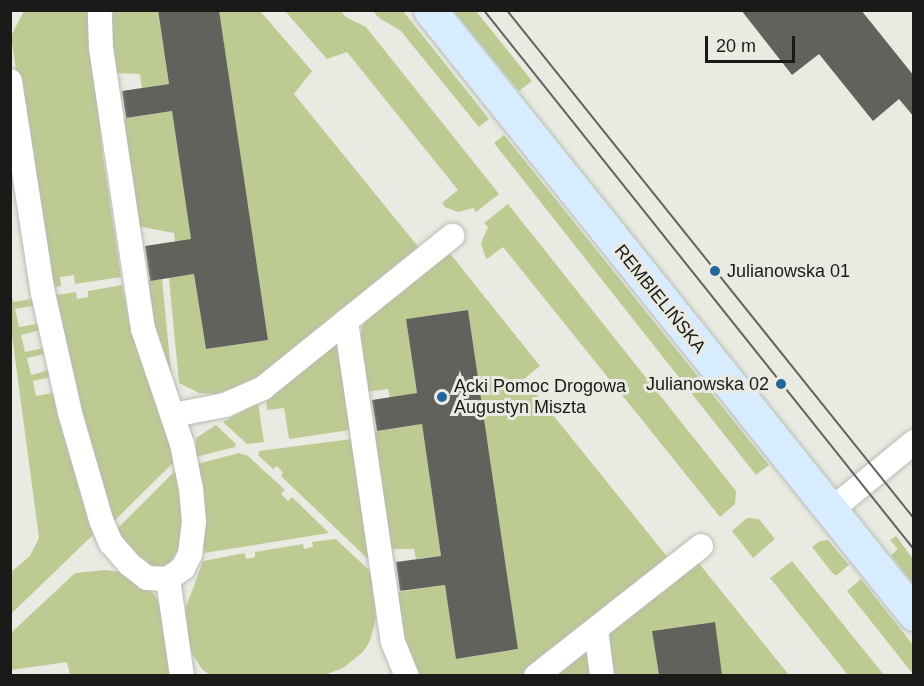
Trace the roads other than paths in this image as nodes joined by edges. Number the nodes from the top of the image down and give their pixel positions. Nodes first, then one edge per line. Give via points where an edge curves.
1 (100, 10) edge
2 (430, 10) edge
3 (10, 81) edge
4 (452, 236) dead end
5 (346, 321) junction
6 (173, 415) junction
7 (914, 442) edge
8 (830, 511) junction
9 (701, 546) dead end
10 (168, 579) junction
11 (914, 614) edge
12 (596, 629) junction
13 (182, 675) edge
14 (407, 675) edge
15 (536, 675) edge
16 (602, 675) edge

1 - 6 street via 101,48 143,329
2 - 8 street, REMBIELIŃSKA
3 - 10 street via 43,293 70,413 101,520 111,543 129,564 147,578
4 - 5 street
5 - 6 street via 255,392 225,405
5 - 14 street via 393,642
6 - 10 street via 189,474 194,533 187,562
7 - 8 street
8 - 11 street, REMBIELIŃSKA
9 - 12 street
10 - 13 street
12 - 15 street
12 - 16 street

